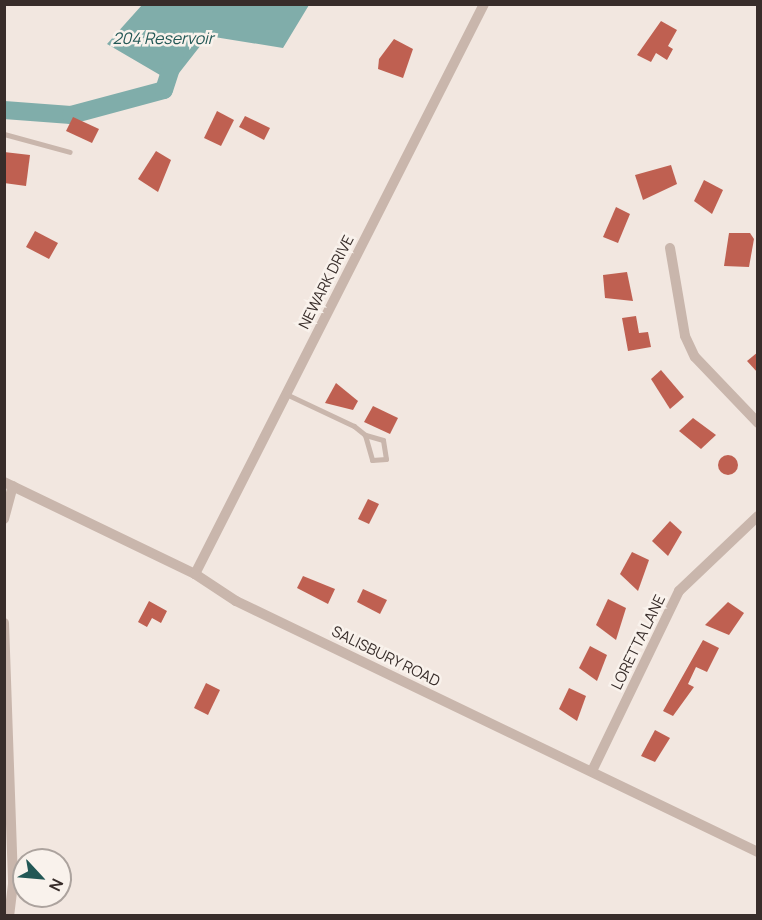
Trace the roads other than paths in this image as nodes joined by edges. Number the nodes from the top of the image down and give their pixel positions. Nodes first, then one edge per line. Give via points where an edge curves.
1 (484, 4) edge
2 (4, 134) edge
3 (70, 152) dead end
4 (670, 248) dead end
5 (286, 394) junction
6 (758, 423) edge
7 (366, 435) junction
8 (9, 484) edge
9 (758, 516) edge
10 (4, 519) edge
11 (195, 574) junction
12 (4, 623) edge
13 (592, 771) junction
14 (758, 852) edge
15 (9, 915) edge

1 - 5 street, NEWARK DRIVE
2 - 3 lane
4 - 6 street via 685,336 695,357
5 - 7 lane
5 - 11 street, NEWARK DRIVE
7 - 7 lane via 372,460 386,459 383,440
8 - 10 street
8 - 11 street, SALISBURY ROAD
9 - 13 street, LORETTA LANE via 679,591
11 - 13 street, SALISBURY ROAD via 236,601
12 - 15 street via 13,884
13 - 14 street, SALISBURY ROAD

